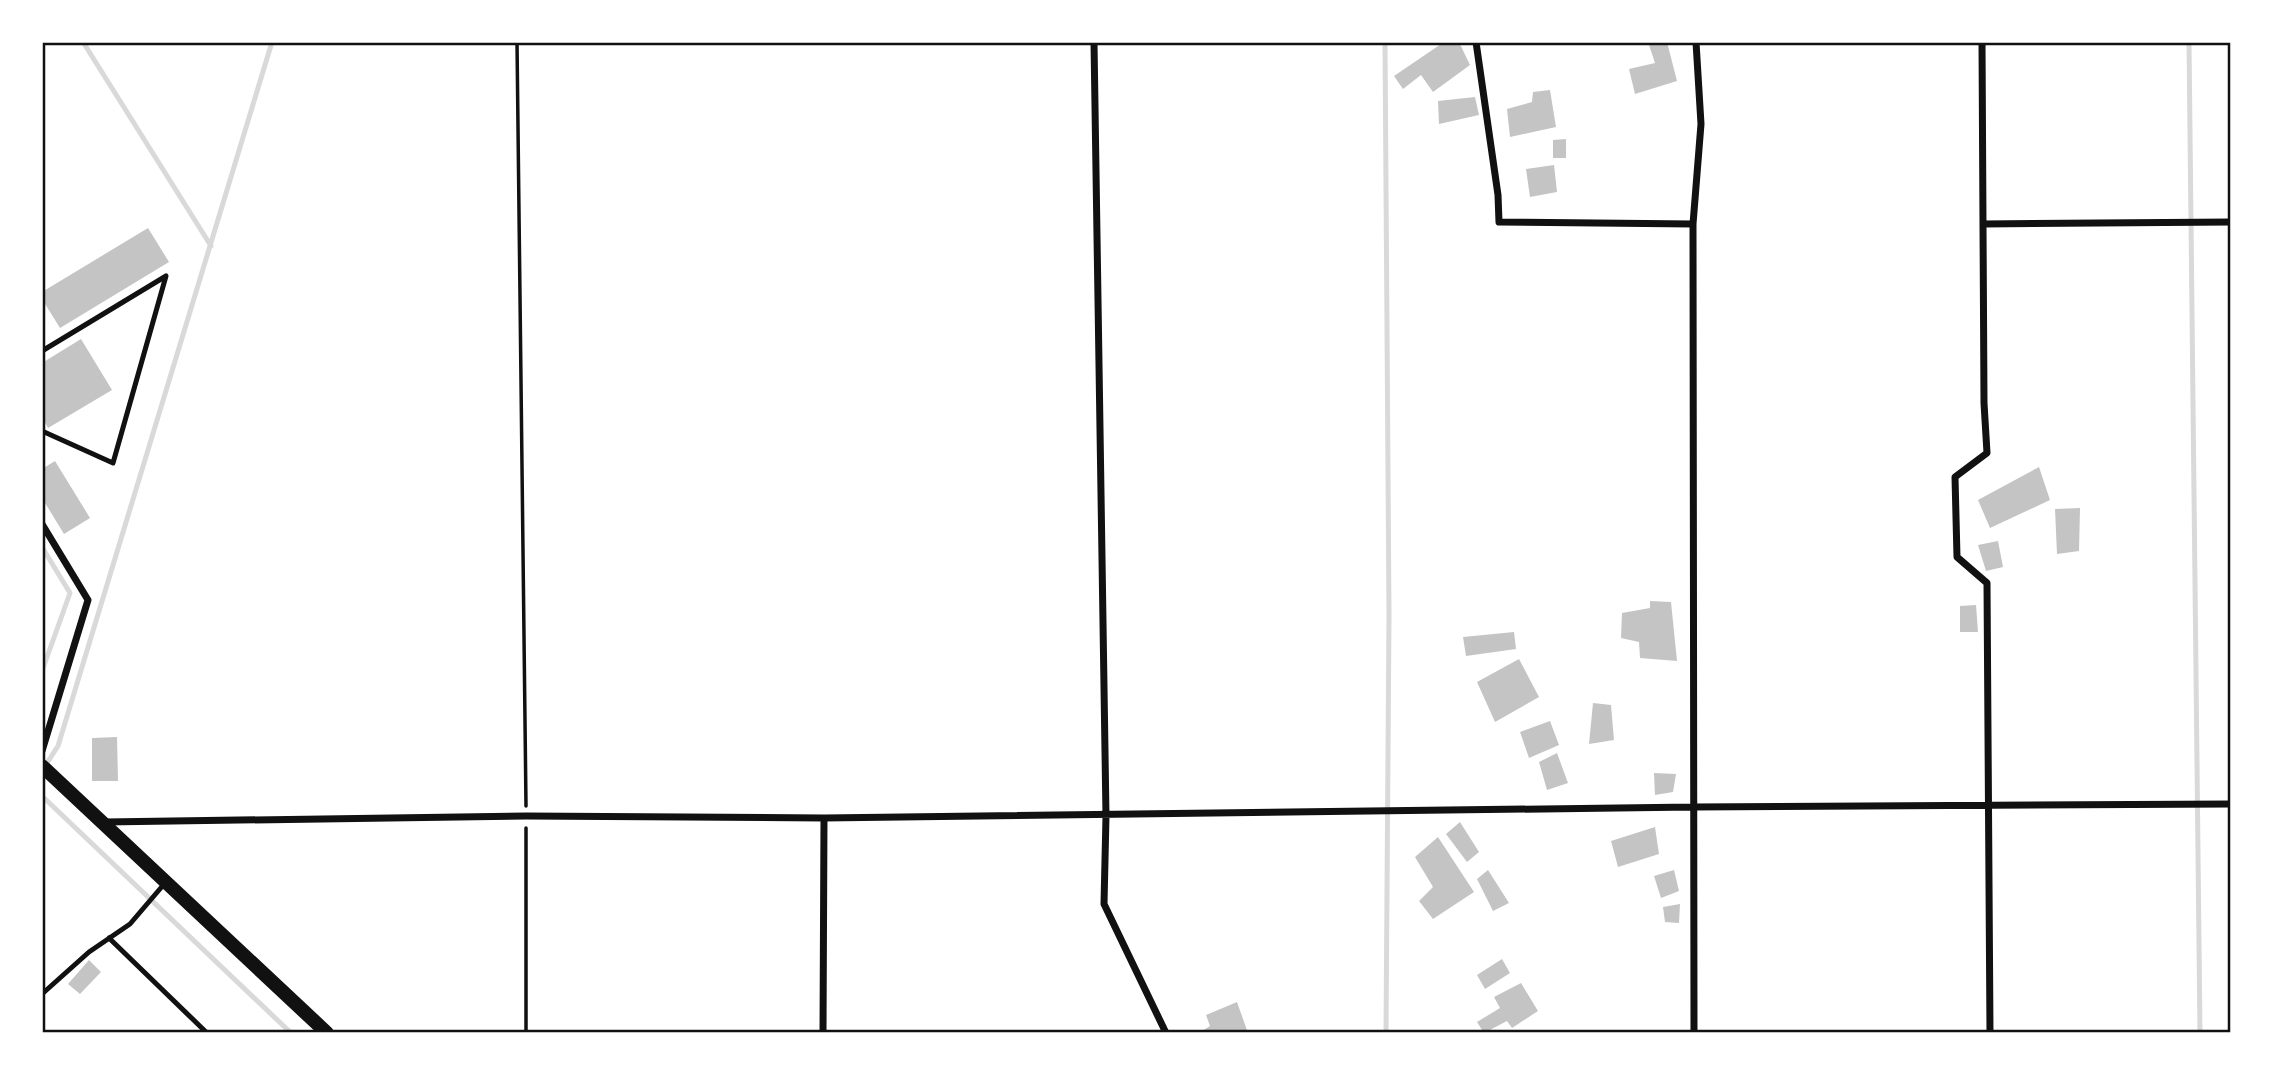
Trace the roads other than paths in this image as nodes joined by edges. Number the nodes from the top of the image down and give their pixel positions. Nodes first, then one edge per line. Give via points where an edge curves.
1 (1094, 42) edge
2 (1476, 42) edge
3 (1696, 42) edge
4 (1982, 42) edge
5 (2231, 222) edge
6 (1693, 224) junction
7 (1983, 225) junction
8 (42, 351) edge
9 (42, 431) edge
10 (42, 524) edge
11 (42, 751) edge
12 (42, 766) edge
13 (2231, 804) edge
14 (1987, 805) junction
15 (1693, 807) junction
16 (1106, 816) junction
17 (824, 818) junction
18 (101, 822) junction
19 (165, 884) junction
20 (110, 938) junction
21 (42, 994) edge
22 (207, 1033) edge
23 (327, 1033) edge
24 (823, 1033) edge
25 (1166, 1033) edge
26 (1694, 1033) edge
27 (1990, 1033) edge

1 - 16 street
2 - 6 street via 1499,222
3 - 6 street via 1701,124
4 - 7 street
5 - 7 street
6 - 15 street
7 - 14 street via 1987,453 1955,477 1957,557 1987,583
8 - 9 lane via 166,276 113,463
10 - 11 street via 88,600
12 - 18 main road
13 - 14 street
14 - 15 street
14 - 27 street
15 - 16 street
15 - 26 street
16 - 17 street
16 - 25 street via 1104,904
17 - 18 street via 526,816
17 - 24 street
18 - 19 main road
19 - 20 lane via 130,924
19 - 23 main road
20 - 21 lane
20 - 22 lane

